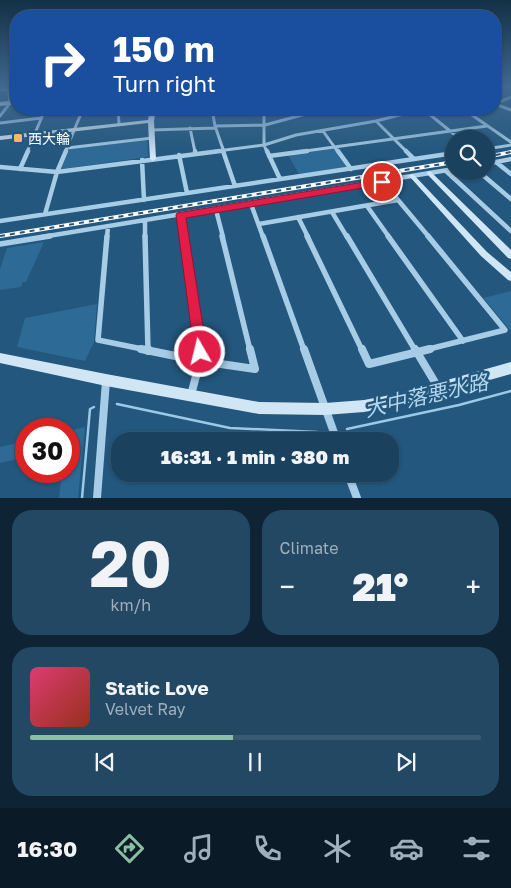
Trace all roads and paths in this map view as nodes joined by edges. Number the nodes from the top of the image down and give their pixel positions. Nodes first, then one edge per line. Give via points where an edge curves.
1 (42, 115) edge
2 (81, 115) edge
3 (118, 115) edge
4 (152, 115) edge
5 (213, 115) edge
6 (264, 115) edge
7 (302, 115) edge
8 (400, 115) edge
9 (430, 115) edge
10 (472, 115) edge
11 (41, 118) junction
12 (151, 120) junction
13 (376, 121) junction
14 (0, 123) edge
15 (119, 124) junction
16 (265, 125) junction
17 (487, 126) junction
18 (215, 127) junction
19 (190, 128) junction
20 (76, 129) junction
21 (151, 130) junction
22 (449, 130) edge
23 (457, 130) edge
24 (323, 131) junction
25 (445, 132) edge
26 (35, 134) junction
27 (0, 138) edge
28 (152, 138) junction
29 (393, 139) junction
30 (511, 144) edge
31 (264, 145) junction
32 (334, 147) junction
33 (495, 147) edge
34 (67, 148) junction
35 (223, 150) junction
36 (195, 153) junction
37 (179, 155) junction
38 (445, 155) edge
39 (269, 156) junction
40 (153, 159) junction
41 (414, 159) junction
42 (511, 159) edge
43 (142, 160) junction
44 (496, 162) joint
45 (0, 167) edge
46 (20, 169) junction
47 (350, 169) junction
48 (445, 171) edge
49 (57, 172) junction
50 (429, 174) junction
51 (511, 174) edge
52 (412, 176) junction
53 (280, 179) junction
54 (456, 180) edge
55 (489, 180) edge
56 (382, 182) junction
57 (236, 186) junction
58 (187, 193) junction
59 (511, 199) edge
60 (144, 200) junction
61 (398, 200) junction
62 (251, 204) junction
63 (367, 206) junction
64 (216, 210) junction
65 (332, 212) junction
66 (45, 214) junction
67 (181, 215) junction
68 (298, 218) junction
69 (0, 221) edge
70 (145, 221) junction
71 (258, 224) junction
72 (108, 227) junction
73 (511, 231) edge
74 (0, 244) edge
75 (511, 256) edge
76 (511, 277) edge
77 (463, 341) junction
78 (148, 351) junction
79 (416, 351) junction
80 (0, 358) edge
81 (200, 361) junction
82 (511, 368) edge
83 (106, 380) junction
84 (440, 389) junction
85 (191, 396) junction
86 (326, 409) junction
87 (334, 432) edge
88 (351, 482) edge
89 (97, 498) edge
90 (357, 498) edge

1 - 11 street
2 - 20 street
3 - 15 street
4 - 12 street
5 - 18 street
6 - 16 street
7 - 16 street
8 - 13 street
9 - 22 street
10 - 17 street
11 - 14 street
11 - 26 street
12 - 15 street
12 - 21 street
13 - 24 street
13 - 29 street
15 - 20 street
16 - 18 street
16 - 31 street
17 - 23 street
17 - 30 street
18 - 19 street
18 - 35 street
19 - 21 street
19 - 36 street
20 - 26 street
20 - 34 street
21 - 28 street
24 - 31 street
24 - 32 street
25 - 29 street
26 - 27 street
26 - 46 street
28 - 34 street
28 - 40 street
29 - 32 street
29 - 41 street
30 - 33 street
31 - 35 street
31 - 39 street
32 - 39 street
32 - 47 street
34 - 49 street
35 - 36 street
35 - 57 street
36 - 37 street
37 - 40 street
37 - 58 street
38 - 41 street
39 - 53 street
40 - 43 street
41 - 47 street
42 - 44 street
43 - 49 street
43 - 60 street
44 - 51 street
45 - 46 street
46 - 49 street
47 - 53 street
48 - 50 street
49 - 66 street
50 - 52 street
50 - 75 street
52 - 56 street
52 - 76 street via 484,254
53 - 57 street
54 - 73 street
55 - 59 street
56 - 61 street
56 - 62 street
57 - 58 street
58 - 60 street
60 - 66 street
61 - 63 street
61 - 77 street via 505,330
62 - 64 street
62 - 71 street
63 - 65 street
63 - 77 street
64 - 67 street
64 - 81 street via 255,369
65 - 68 street
65 - 79 street
66 - 69 street
67 - 70 street
67 - 81 street
68 - 71 street
68 - 79 street via 369,364
70 - 72 street
70 - 78 street
71 - 86 street
72 - 74 street
72 - 78 street via 98,340
77 - 79 street
78 - 81 street
79 - 84 street
80 - 83 street
81 - 85 street
82 - 84 street
83 - 85 street
83 - 89 street
84 - 86 street via 373,404
85 - 86 street via 259,408
86 - 87 street
88 - 90 street

